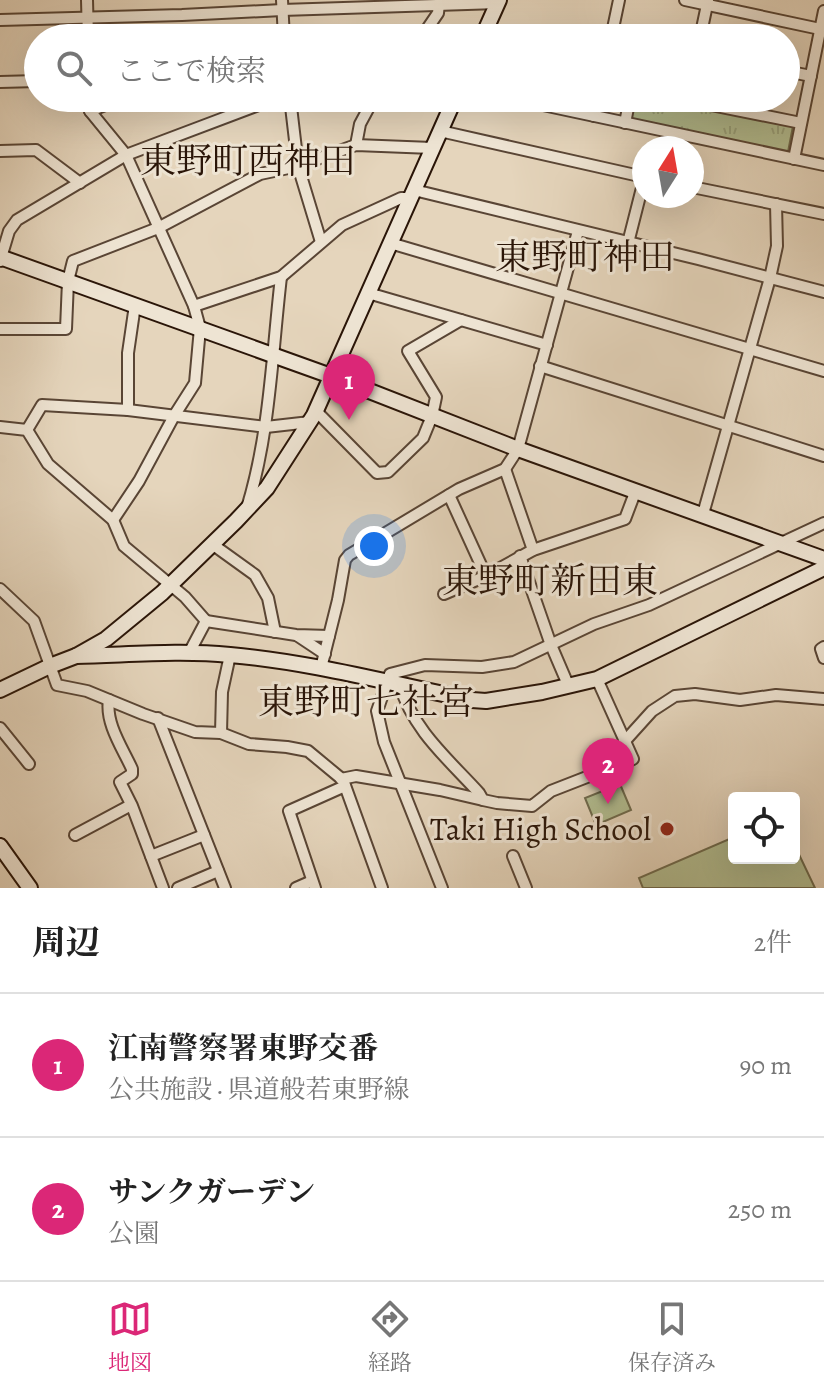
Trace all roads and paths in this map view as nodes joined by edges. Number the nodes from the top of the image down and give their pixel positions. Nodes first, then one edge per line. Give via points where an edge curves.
1 (87, 0) edge
2 (619, 0) edge
3 (685, 0) edge
4 (466, 1) edge
5 (498, 1) edge
6 (708, 2) edge
7 (439, 4) junction
8 (282, 5) edge
9 (824, 11) edge
10 (87, 18) junction
11 (0, 20) edge
12 (87, 24) edge
13 (431, 24) edge
14 (488, 24) edge
15 (614, 24) edge
16 (703, 24) edge
17 (799, 24) edge
18 (800, 24) edge
19 (820, 29) junction
20 (800, 74) edge
21 (811, 76) junction
22 (24, 81) edge
23 (0, 82) edge
24 (91, 112) edge
25 (240, 112) edge
26 (292, 112) edge
27 (366, 112) edge
28 (449, 112) edge
29 (575, 112) edge
30 (595, 112) edge
31 (627, 112) edge
32 (747, 112) edge
33 (594, 116) junction
34 (625, 123) junction
35 (801, 123) junction
36 (440, 131) junction
37 (356, 145) junction
38 (432, 148) junction
39 (0, 151) edge
40 (126, 155) junction
41 (794, 159) junction
42 (824, 165) edge
43 (298, 166) junction
44 (632, 175) edge
45 (80, 183) junction
46 (704, 189) edge
47 (412, 194) junction
48 (776, 204) junction
49 (637, 208) edge
50 (824, 214) edge
51 (158, 228) junction
52 (578, 231) junction
53 (321, 242) junction
54 (390, 243) junction
55 (628, 243) junction
56 (0, 258) edge
57 (281, 277) junction
58 (770, 278) junction
59 (68, 281) junction
60 (824, 292) edge
61 (368, 293) junction
62 (561, 293) junction
63 (135, 305) junction
64 (194, 306) junction
65 (461, 320) junction
66 (200, 328) junction
67 (0, 329) edge
68 (547, 345) junction
69 (750, 349) junction
70 (272, 355) junction
71 (540, 366) junction
72 (824, 371) edge
73 (331, 376) junction
74 (128, 410) junction
75 (174, 416) junction
76 (432, 416) junction
77 (313, 417) junction
78 (727, 426) junction
79 (0, 427) edge
80 (266, 427) junction
81 (27, 430) junction
82 (518, 449) junction
83 (824, 456) edge
84 (505, 469) junction
85 (636, 490) junction
86 (449, 495) junction
87 (246, 510) junction
88 (703, 514) junction
89 (113, 520) junction
90 (824, 523) edge
91 (780, 543) junction
92 (212, 544) junction
93 (533, 550) junction
94 (520, 556) junction
95 (824, 559) edge
96 (824, 568) edge
97 (486, 576) junction
98 (170, 585) junction
99 (0, 589) edge
100 (444, 594) dead end
101 (206, 621) junction
102 (275, 632) junction
103 (296, 635) junction
104 (329, 636) junction
105 (551, 645) junction
106 (824, 647) edge
107 (189, 653) junction
108 (230, 655) junction
109 (76, 656) junction
110 (824, 658) edge
111 (323, 661) junction
112 (50, 666) junction
113 (597, 679) junction
114 (393, 684) junction
115 (569, 687) junction
116 (0, 690) edge
117 (824, 699) edge
118 (109, 700) junction
119 (158, 718) junction
120 (0, 728) edge
121 (221, 733) junction
122 (624, 742) junction
123 (29, 764) dead end
124 (343, 782) junction
125 (402, 784) junction
126 (483, 800) junction
127 (131, 805) junction
128 (75, 835) dead end
129 (204, 835) junction
130 (0, 846) edge
131 (151, 856) junction
132 (513, 856) dead end
133 (218, 871) junction
134 (314, 884) edge
135 (30, 888) edge
136 (163, 888) edge
137 (178, 888) edge
138 (225, 888) edge
139 (296, 888) edge
140 (382, 888) edge
141 (442, 888) edge
142 (526, 888) edge

1 - 10 street
2 - 15 street
3 - 6 street
4 - 5 street
4 - 7 street
5 - 14 street
6 - 16 street
6 - 17 street
7 - 8 street
7 - 13 street
8 - 10 street
9 - 19 street
10 - 11 street
10 - 12 street
18 - 19 street
19 - 21 street
20 - 21 street
21 - 35 street
22 - 23 street
24 - 40 street
25 - 40 street
26 - 43 street
27 - 37 street
28 - 36 street
29 - 33 street
30 - 33 street
31 - 34 street
32 - 35 street
33 - 34 street
34 - 41 street
35 - 41 street
36 - 38 street
36 - 44 street
37 - 38 street
37 - 43 street
38 - 47 street
39 - 45 street via 36,150
40 - 45 street
40 - 51 street
41 - 42 street
43 - 51 street via 260,174
43 - 53 street
45 - 56 street via 17,220
46 - 48 street
47 - 52 street
47 - 53 street via 342,225
47 - 54 street
48 - 50 street
48 - 58 street via 777,246
49 - 55 street
51 - 59 street via 73,261
51 - 64 street
52 - 55 street
52 - 62 street
53 - 57 street
54 - 61 street
54 - 62 street
55 - 58 street
56 - 59 street
57 - 64 street
57 - 70 street
58 - 60 street
58 - 69 street
59 - 63 street
59 - 67 street via 66,329
61 - 65 street
61 - 73 street
62 - 68 street
62 - 69 street
63 - 66 street
63 - 74 street
64 - 66 street
65 - 68 street
65 - 76 street via 408,351 436,397
66 - 70 street
66 - 75 street via 195,383
68 - 71 street
69 - 72 street
69 - 78 street
70 - 73 street
70 - 80 street
71 - 78 street
71 - 82 street
73 - 76 street
73 - 77 street
74 - 75 street
74 - 81 street via 42,405
75 - 80 street
75 - 89 street
76 - 77 street via 423,438 388,472 377,473
76 - 82 street
77 - 80 street
77 - 87 street via 274,478
78 - 83 street
78 - 88 street
79 - 81 street
80 - 87 street
81 - 89 street via 48,464
82 - 84 street
82 - 85 street
84 - 86 street
84 - 93 street
85 - 88 street
85 - 93 street via 625,519
86 - 97 street
86 - 104 street via 349,555
87 - 92 street
88 - 91 street
89 - 98 street via 124,546
90 - 91 street
91 - 95 street
91 - 105 street
92 - 98 street
92 - 102 street via 255,575 268,598
93 - 94 street
94 - 97 street
94 - 105 street
96 - 113 street
97 - 100 street
98 - 101 street
98 - 109 street via 106,639
99 - 112 street via 34,621
101 - 102 street
101 - 107 street
102 - 103 street
103 - 104 street
103 - 111 street
104 - 111 street
105 - 114 street via 514,662 425,665 390,674
105 - 115 street
106 - 110 street
107 - 108 street
107 - 109 street
108 - 111 street
108 - 121 street
109 - 112 street
111 - 114 street
112 - 116 street
112 - 118 street via 57,685
113 - 115 street
113 - 122 street
114 - 115 street via 486,701
114 - 125 street via 377,711
114 - 126 street via 420,729
117 - 122 street via 675,696 652,711
118 - 119 street
118 - 127 street via 110,720 132,769 120,782
119 - 121 street via 195,732
119 - 129 street
120 - 123 street
121 - 124 street via 249,744 308,751
122 - 126 street via 633,759 551,791 532,806
124 - 125 street via 356,776
124 - 134 street via 289,811
124 - 140 street
125 - 126 street
125 - 141 street
127 - 128 street
127 - 131 street
129 - 131 street
129 - 133 street
130 - 135 street
131 - 136 street
132 - 142 street
133 - 137 street
133 - 138 street
134 - 139 street

